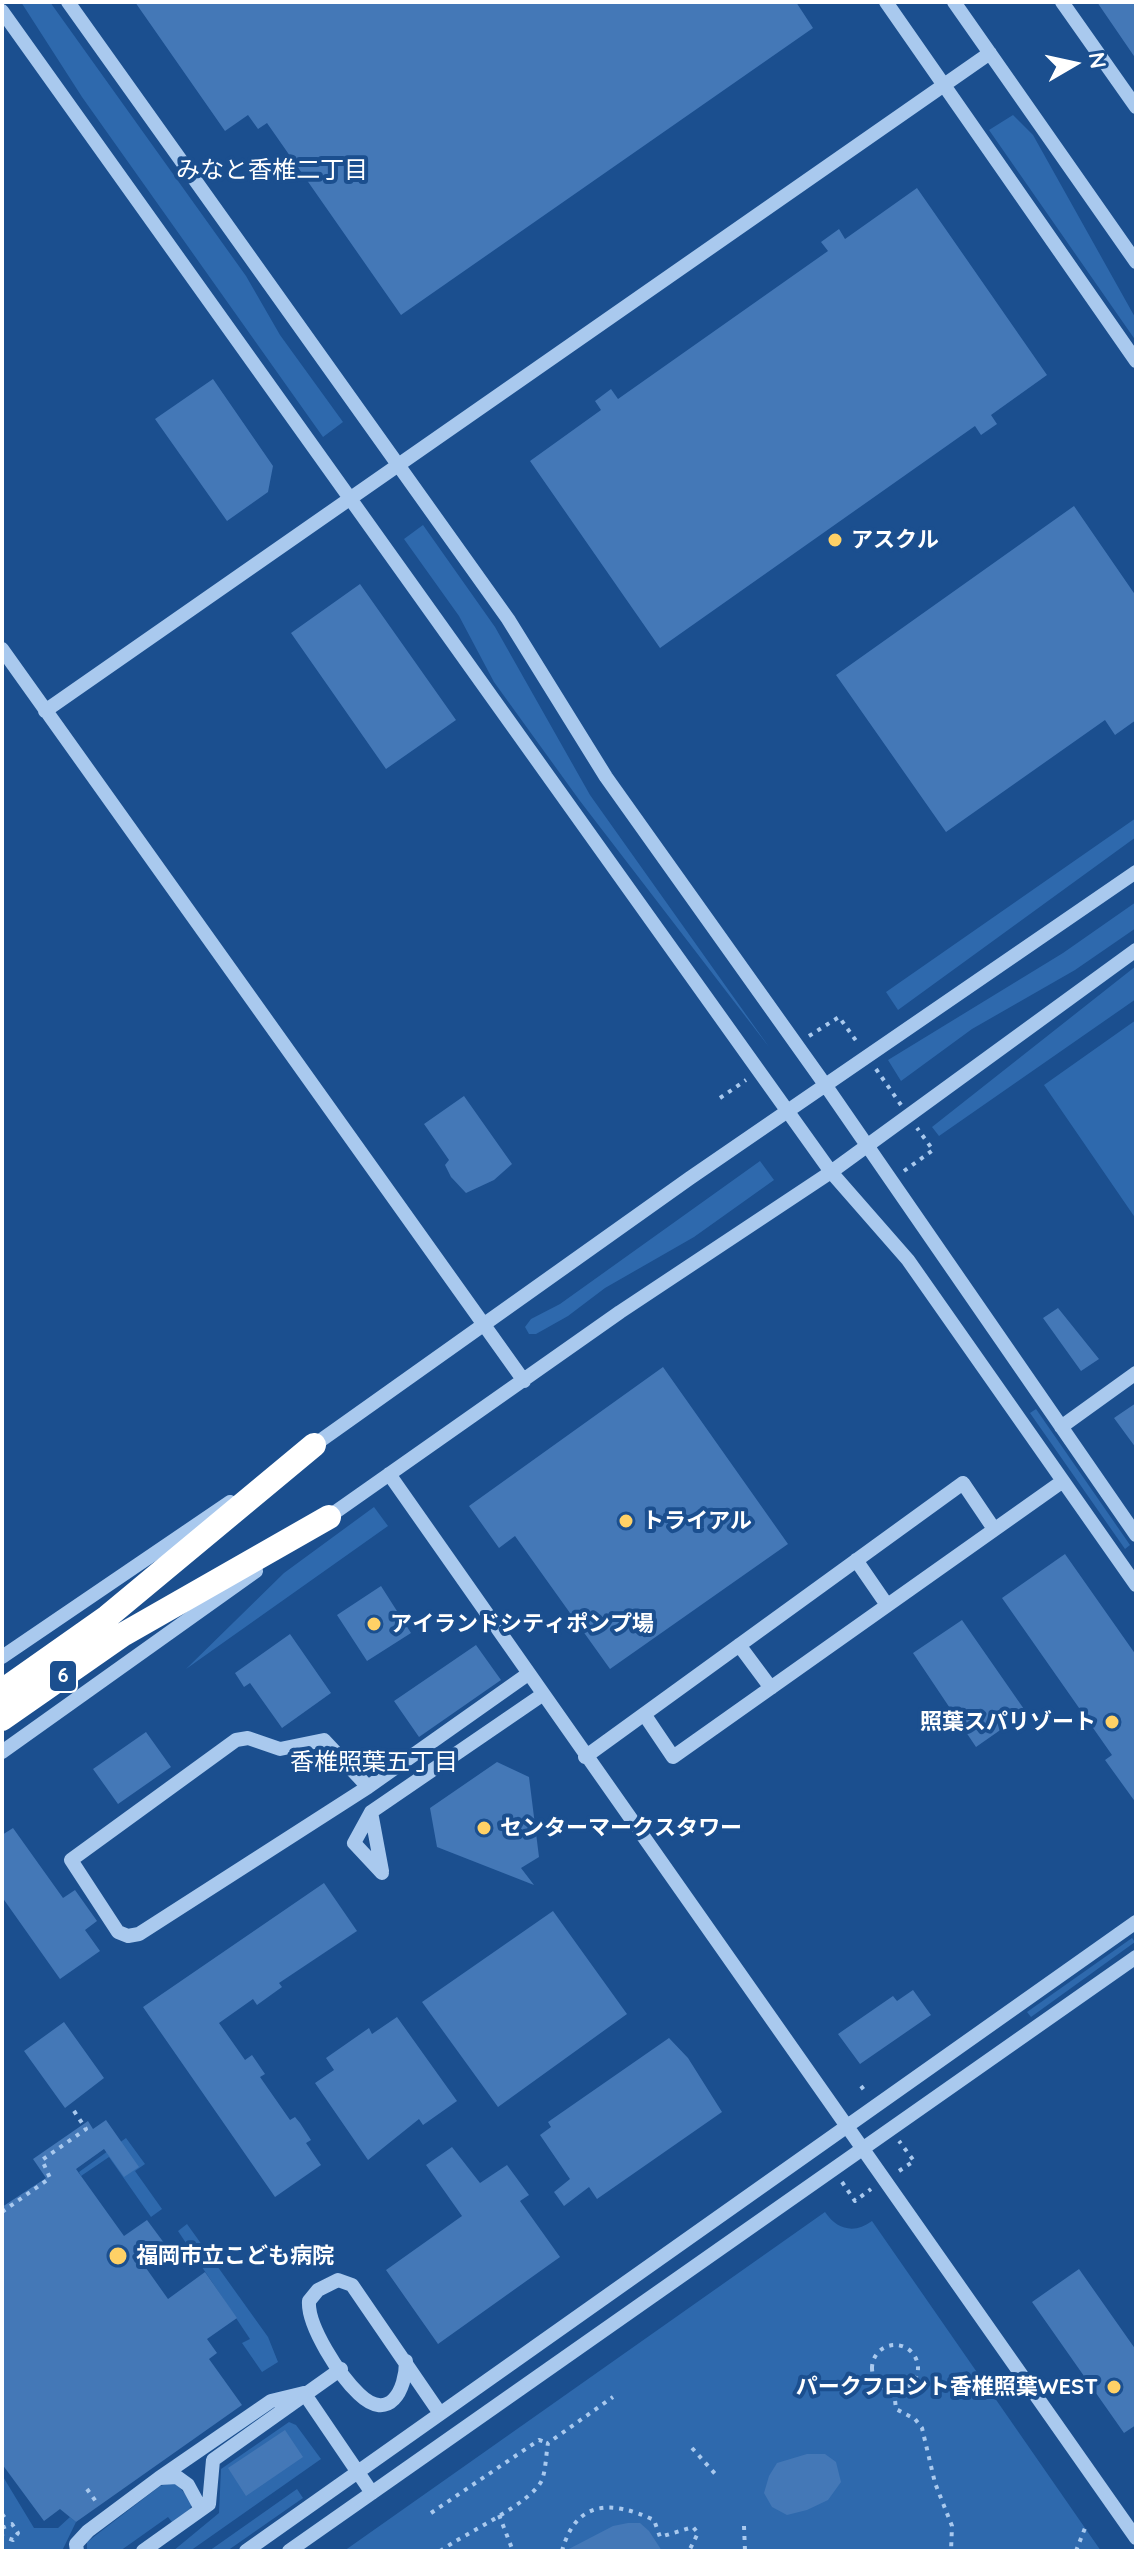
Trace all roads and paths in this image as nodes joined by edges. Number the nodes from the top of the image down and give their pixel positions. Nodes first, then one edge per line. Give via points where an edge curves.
1 (68, 2) edge
2 (886, 2) edge
3 (954, 2) edge
4 (1062, 2) edge
5 (2, 11) edge
6 (990, 53) junction
7 (944, 83) junction
8 (1136, 107) edge
9 (1136, 262) edge
10 (1136, 361) edge
11 (399, 467) junction
12 (350, 498) junction
13 (2, 649) edge
14 (45, 711) junction
15 (1136, 872) edge
16 (1136, 950) edge
17 (826, 1086) junction
18 (790, 1111) junction
19 (867, 1146) junction
20 (831, 1172) junction
21 (482, 1325) junction
22 (1136, 1373) edge
23 (524, 1381) junction
24 (1061, 1427) junction
25 (314, 1445) junction
26 (389, 1474) junction
27 (1063, 1481) junction
28 (329, 1517) junction
29 (994, 1529) junction
30 (1136, 1535) edge
31 (856, 1560) junction
32 (1136, 1585) edge
33 (887, 1605) junction
34 (115, 1625) junction
35 (739, 1645) junction
36 (2, 1657) edge
37 (528, 1674) junction
38 (771, 1688) junction
39 (2, 1691) edge
40 (542, 1695) junction
41 (644, 1714) junction
42 (2, 1719) edge
43 (2, 1752) edge
44 (585, 1757) junction
45 (368, 1787) junction
46 (371, 1812) dead end
47 (1136, 1922) edge
48 (1136, 1957) edge
49 (72, 2108) dead end
50 (847, 2128) junction
51 (863, 2150) junction
52 (2, 2212) edge
53 (406, 2361) junction
54 (341, 2369) junction
55 (894, 2391) junction
56 (304, 2393) junction
57 (613, 2397) dead end
58 (439, 2412) junction
59 (548, 2443) junction
60 (692, 2448) dead end
61 (357, 2472) junction
62 (718, 2477) dead end
63 (159, 2478) junction
64 (372, 2493) junction
65 (201, 2509) junction
66 (431, 2513) dead end
67 (499, 2515) junction
68 (744, 2526) dead end
69 (2, 2528) edge
70 (1085, 2528) dead end
71 (2, 2536) edge
72 (1136, 2538) edge
73 (77, 2551) edge
74 (143, 2551) edge
75 (246, 2551) edge
76 (289, 2551) edge
77 (440, 2551) edge
78 (513, 2551) edge
79 (562, 2551) edge
80 (689, 2551) edge
81 (745, 2551) edge
82 (951, 2551) edge
83 (1076, 2551) edge

1 - 11 street
2 - 7 street
3 - 6 street
4 - 8 street
5 - 12 street
6 - 7 street
6 - 9 street
7 - 10 street
7 - 11 street
11 - 12 street
11 - 17 street via 508,619 606,777
12 - 14 street
12 - 18 street
13 - 14 street
14 - 21 street
15 - 17 street
16 - 19 street
17 - 18 street
17 - 19 street
18 - 20 street
18 - 21 street
19 - 20 street
19 - 24 street
20 - 23 street
20 - 27 street via 908,1260
21 - 23 street
21 - 25 street
22 - 24 street
23 - 26 street
24 - 30 street
25 - 34 highway
25 - 36 street
26 - 28 street
26 - 37 street
27 - 29 street
27 - 32 street
28 - 34 highway
28 - 43 street
29 - 31 street via 963,1483
29 - 33 street
31 - 33 street
31 - 35 street
33 - 38 street
34 - 39 highway, 6
34 - 42 highway, 6
35 - 38 street
35 - 41 street
37 - 40 street
37 - 45 street
38 - 41 street via 673,1757
40 - 44 street
40 - 46 street
41 - 44 street
44 - 50 street
45 - 45 street via 139,1934 118,1932 71,1860 236,1740 248,1738 280,1749 324,1740
47 - 50 street
48 - 51 street
49 - 52 path via 86,2129 42,2160 50,2178
50 - 51 street
50 - 58 street
51 - 64 street
51 - 72 street
53 - 54 street via 406,2380 390,2403 374,2404 359,2394
53 - 54 street via 352,2285 338,2280 318,2290 309,2301 308,2314
53 - 58 street
54 - 56 street
55 - 55 path via 879,2384 872,2369 877,2354 895,2344 914,2355 917,2370 911,2384
55 - 82 path via 896,2409 922,2428 952,2526
56 - 61 street
56 - 63 street via 271,2401
56 - 65 street via 213,2460 209,2504
57 - 59 path
58 - 61 street
59 - 66 path via 539,2440
59 - 67 path via 542,2481 520,2505
60 - 62 path
61 - 64 street
61 - 75 street
63 - 65 street via 177,2477 188,2485
63 - 73 street via 88,2531 76,2544
64 - 76 street
65 - 74 street
67 - 77 path
67 - 78 path
68 - 81 path
69 - 71 path via 12,2524 18,2533 13,2540
70 - 83 path
79 - 80 path via 574,2522 585,2513 616,2507 654,2520 660,2537 693,2527 698,2540

